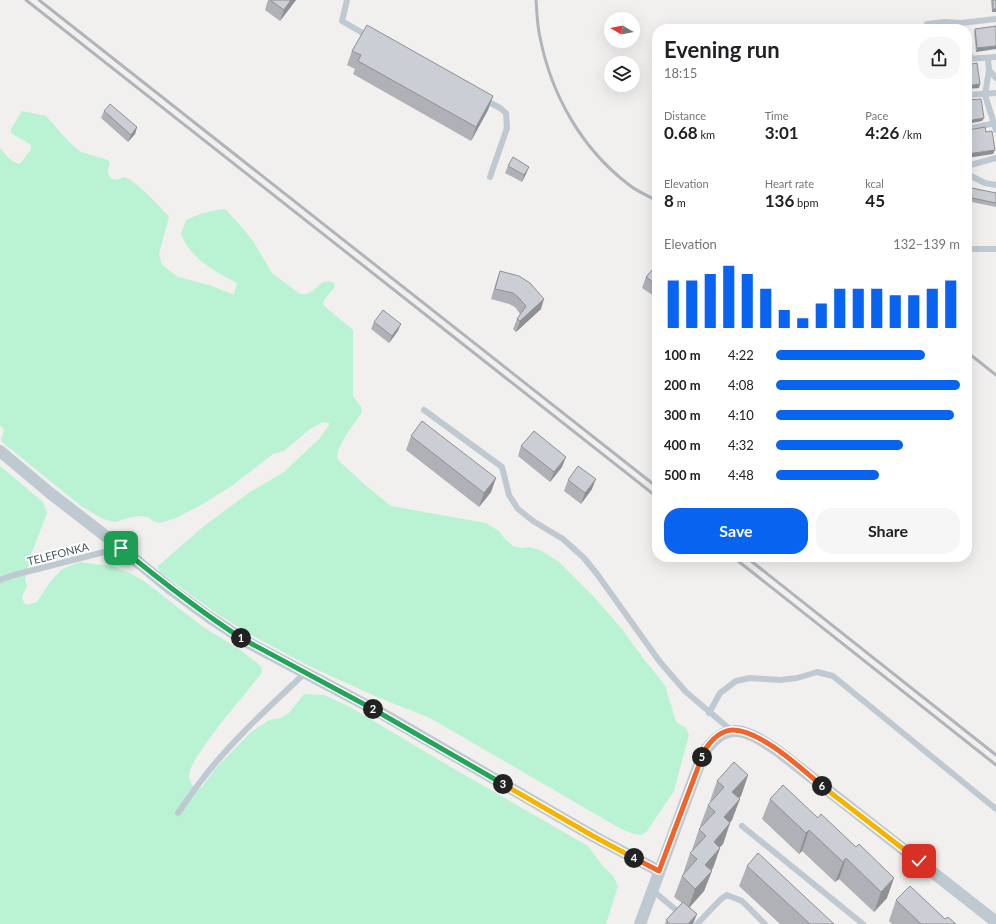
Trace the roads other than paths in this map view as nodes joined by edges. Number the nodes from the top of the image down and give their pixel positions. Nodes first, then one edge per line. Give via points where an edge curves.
1 (347, 0) edge
2 (996, 19) edge
3 (927, 24) dead end
4 (954, 24) edge
5 (972, 24) edge
6 (376, 40) edge
7 (996, 57) edge
8 (972, 58) edge
9 (988, 58) junction
10 (989, 70) junction
11 (996, 78) edge
12 (996, 93) edge
13 (972, 95) edge
14 (986, 95) junction
15 (480, 96) edge
16 (996, 126) edge
17 (972, 128) edge
18 (996, 158) edge
19 (972, 165) edge
20 (972, 176) edge
21 (490, 177) dead end
22 (996, 185) edge
23 (996, 249) edge
24 (972, 250) edge
25 (424, 410) dead end
26 (0, 451) edge
27 (121, 548) junction
28 (0, 580) edge
29 (305, 673) junction
30 (709, 713) junction
31 (731, 730) junction
32 (996, 809) edge
33 (178, 813) dead end
34 (742, 826) dead end
35 (659, 871) junction
36 (652, 890) junction
37 (687, 919) edge
38 (996, 922) edge
39 (640, 924) edge
40 (697, 924) edge
41 (765, 924) edge
42 (863, 924) edge

1 - 6 lane via 342,21
2 - 5 lane
3 - 4 lane
7 - 9 lane
8 - 9 lane
9 - 10 lane
10 - 11 lane
10 - 14 lane
12 - 14 lane
13 - 14 lane
14 - 16 lane
15 - 21 lane via 506,113 507,128
16 - 17 lane
18 - 19 lane
20 - 22 lane
23 - 24 lane
25 - 30 lane via 502,467 509,495 518,509 563,539 584,558 660,662 686,692
26 - 27 street
27 - 28 lane, TELEFONKA
27 - 29 street via 209,617 247,642
29 - 33 lane via 232,744 201,780
29 - 35 street via 381,713 593,836
30 - 31 lane
30 - 32 lane via 720,693 736,681 750,678 780,680 818,672 833,676
31 - 35 street via 719,735 703,754
31 - 38 street via 761,740 778,751
34 - 42 lane
35 - 36 street
36 - 37 lane
36 - 39 street
40 - 41 lane via 726,895 742,901

